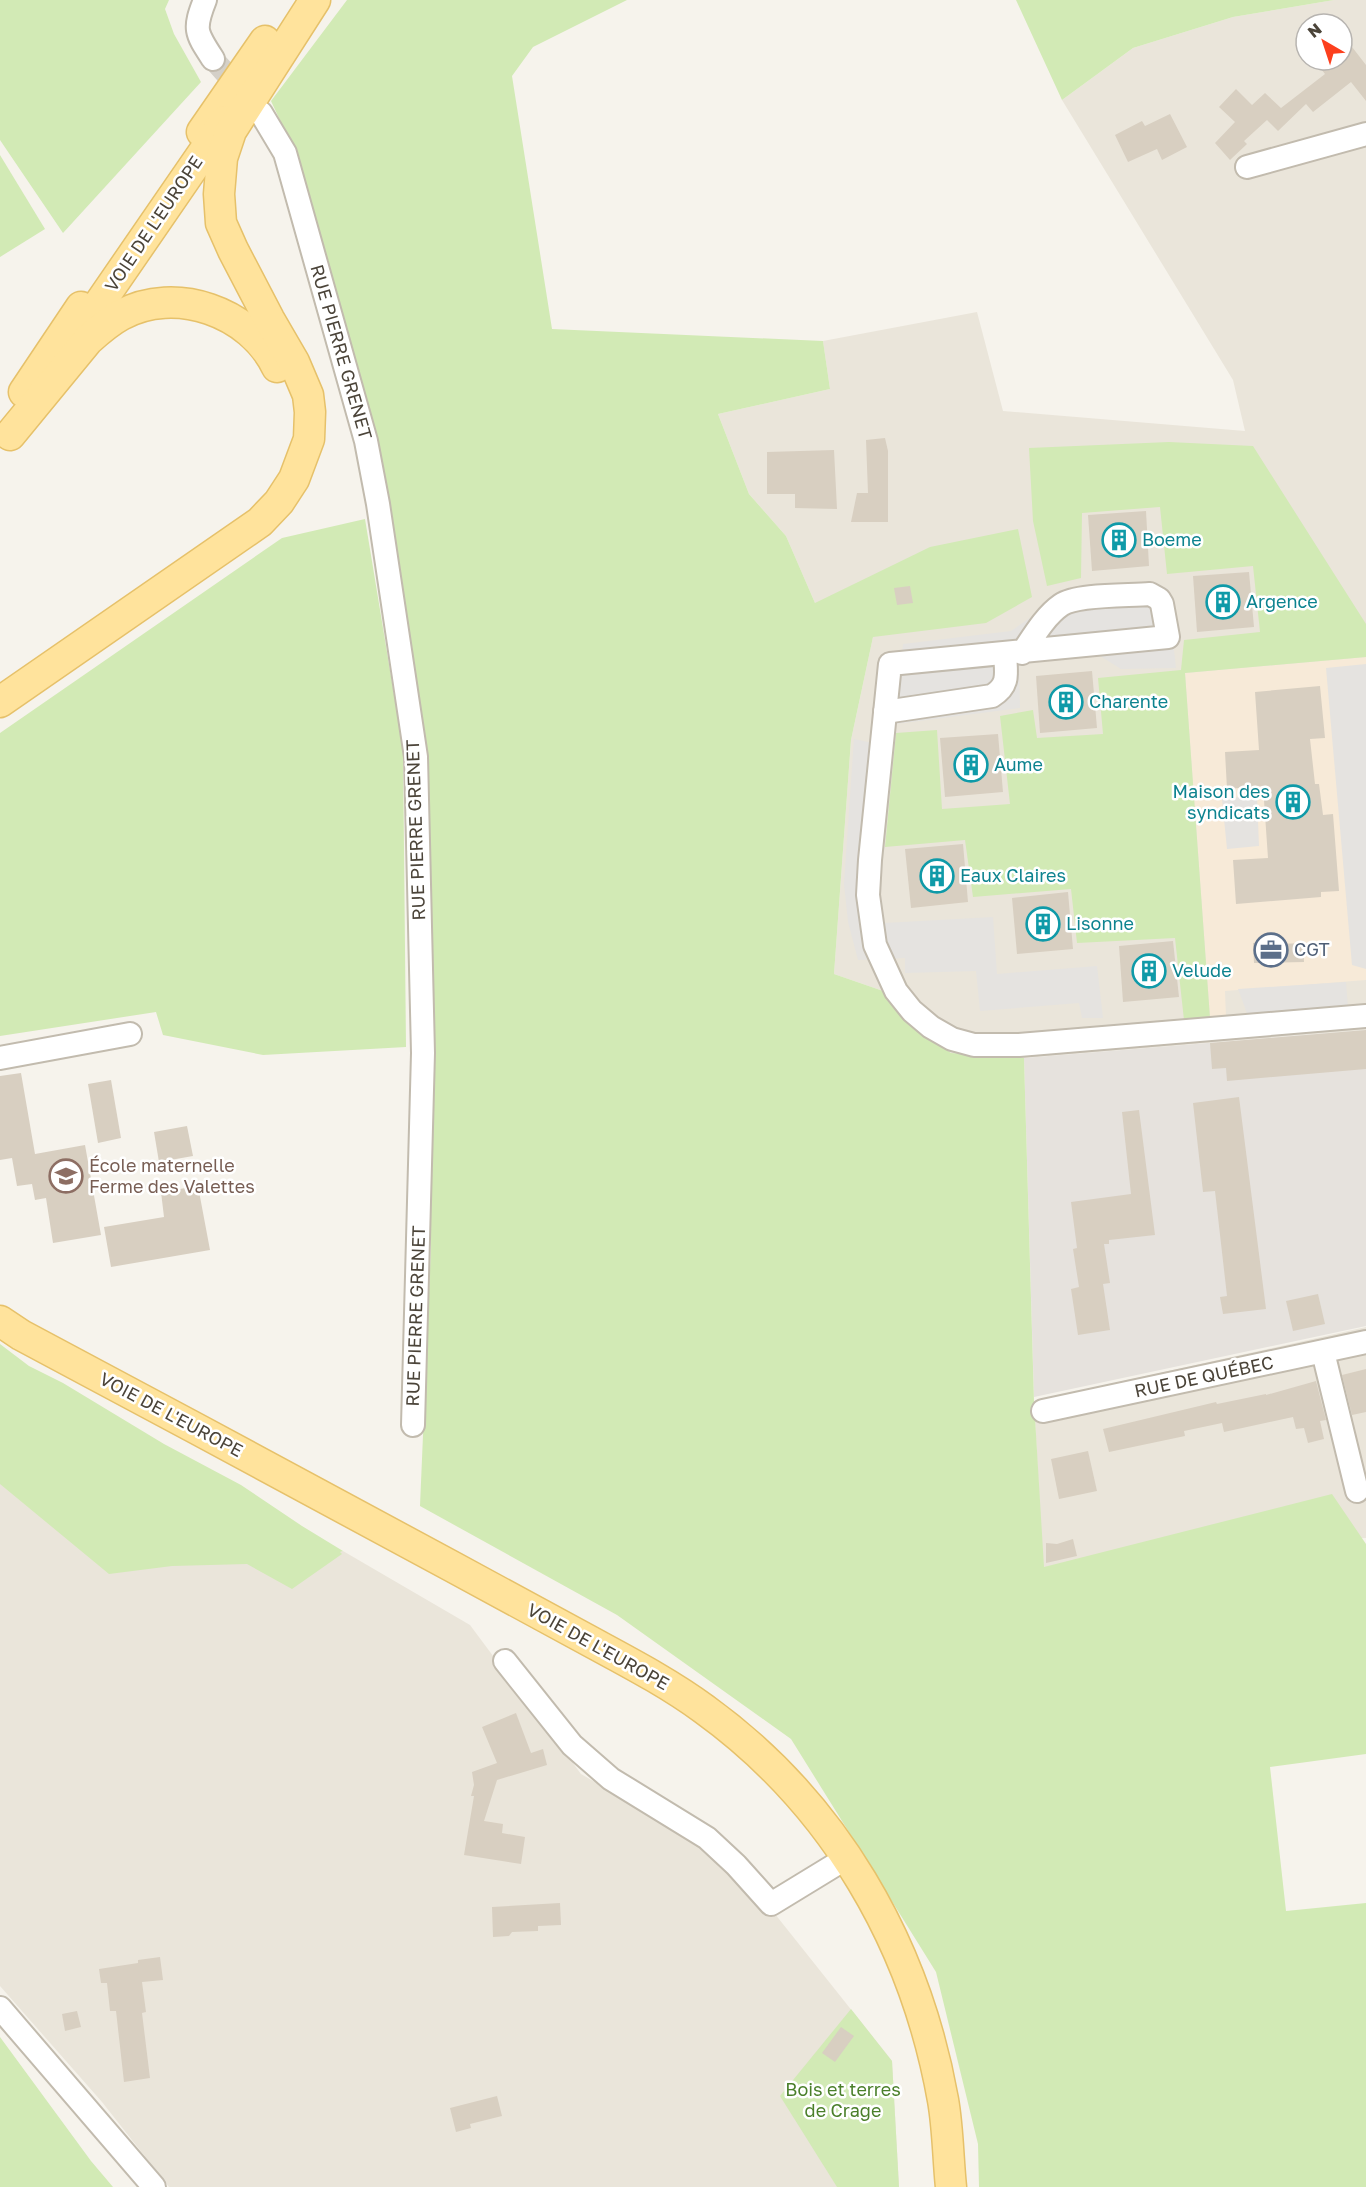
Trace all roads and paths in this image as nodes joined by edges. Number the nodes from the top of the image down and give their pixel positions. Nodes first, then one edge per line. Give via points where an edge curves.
1 (205, 0) edge
2 (294, 0) edge
3 (313, 0) edge
4 (213, 59) tunnel mouth
5 (261, 113) tunnel mouth
6 (1366, 134) edge
7 (1247, 167) dead end
8 (4, 437) edge
9 (1013, 653) junction
10 (0, 682) edge
11 (0, 702) edge
12 (885, 712) junction
13 (1366, 1016) edge
14 (130, 1034) dead end
15 (0, 1058) edge
16 (0, 1322) edge
17 (0, 1337) edge
18 (1366, 1342) edge
19 (1323, 1352) junction
20 (1043, 1411) dead end
21 (413, 1425) dead end
22 (1357, 1491) dead end
23 (506, 1661) dead end
24 (842, 1861) junction
25 (0, 2008) edge
26 (154, 2187) edge
27 (932, 2187) edge
28 (951, 2187) edge

1 - 4 street via 197,20 198,36
2 - 8 main road
3 - 8 main road, VOIE DE L'EUROPE
3 - 11 main road via 231,131 222,158 219,194 221,223 308,395 309,439 294,479 260,522
5 - 21 street, RUE PIERRE GRENET via 285,153 366,441 416,757 423,1053
6 - 7 street
8 - 10 main road via 102,326 122,314 153,304 190,303 228,316 255,335 276,364 290,407 286,452 266,493
9 - 9 street via 1168,638 1162,604 1150,594 1073,599 1060,605
9 - 12 street via 1006,681 1001,691 992,696
9 - 12 street via 890,664
12 - 13 street via 868,895 875,945 896,992 931,1027 974,1045 1019,1045
14 - 15 street
16 - 24 main road, VOIE DE L'EUROPE via 632,1664 703,1708 785,1779 820,1820
17 - 24 main road, VOIE DE L'EUROPE via 268,1487 620,1673 688,1715 771,1783
18 - 19 street, RUE DE QUÉBEC
19 - 20 street, RUE DE QUÉBEC
19 - 22 street
23 - 24 street via 572,1745 611,1779 706,1838 771,1904
24 - 27 main road, VOIE DE L'EUROPE via 891,1975 907,2028 925,2106
24 - 28 main road, VOIE DE L'EUROPE via 881,1913 911,1984 943,2102
25 - 26 street

